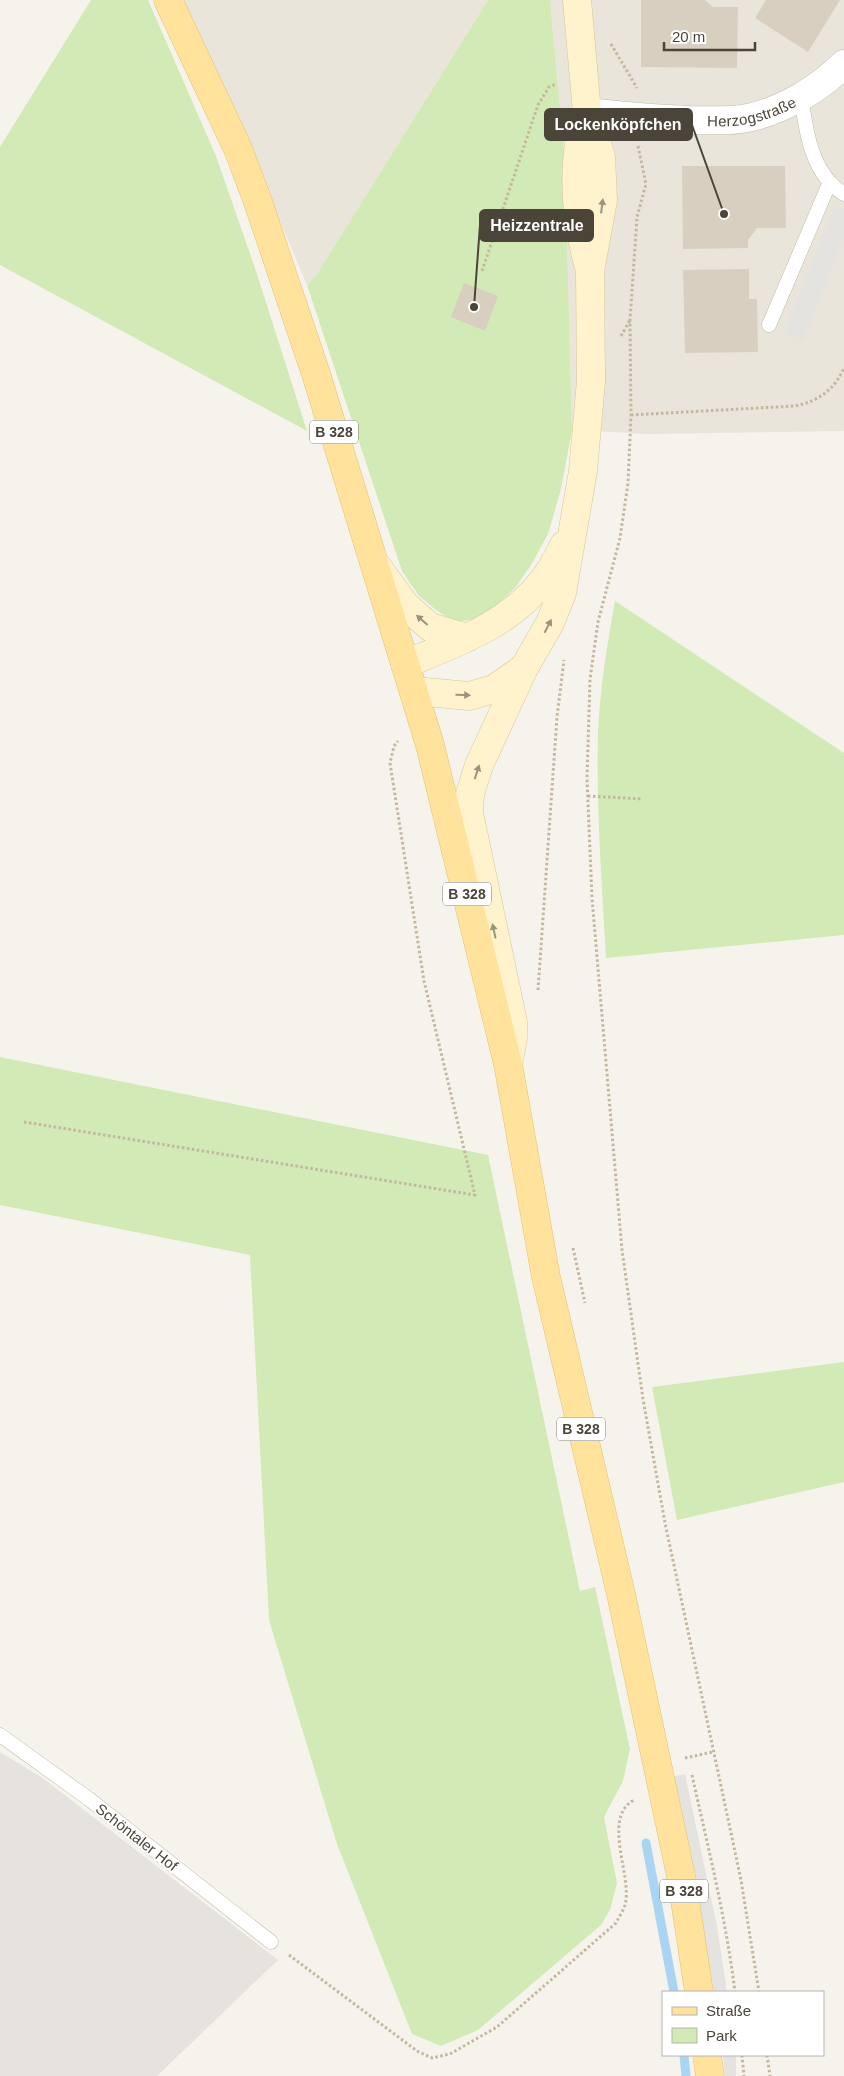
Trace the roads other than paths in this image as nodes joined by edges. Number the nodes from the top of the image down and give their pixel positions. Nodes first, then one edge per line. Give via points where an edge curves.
1 (168, 0) edge
2 (577, 0) edge
3 (844, 64) edge
4 (801, 96) junction
5 (587, 112) junction
6 (829, 184) junction
7 (844, 194) edge
8 (769, 325) dead end
9 (573, 531) junction
10 (375, 563) junction
11 (467, 638) junction
12 (405, 664) junction
13 (524, 668) junction
14 (415, 691) junction
15 (508, 1064) junction
16 (0, 1735) edge
17 (271, 1942) road end
18 (699, 1991) edge
19 (707, 2056) edge
20 (710, 2076) edge

1 - 10 main road, B 328 via 238,150 254,193 316,374
2 - 5 street
3 - 4 street, Herzogstraße
4 - 5 street, Herzogstraße via 752,118 730,121 637,118
4 - 6 lane via 810,146
5 - 9 street via 601,157 604,200 590,271 591,381 583,471
6 - 7 lane
6 - 8 lane
9 - 11 street via 547,576 518,608
13 -> 9 street via 550,623 562,593
11 -> 10 street via 430,627 406,606
10 - 12 main road, B 328
11 - 12 street
12 - 14 main road, B 328
14 -> 13 street via 469,696 494,689
15 -> 13 street via 514,1022 469,813 470,794 479,765
14 - 15 main road, B 328
15 - 18 main road, B 328 via 546,1278 622,1599 663,1790 682,1881
16 - 17 lane, Schöntaler Hof
19 - 20 main road

